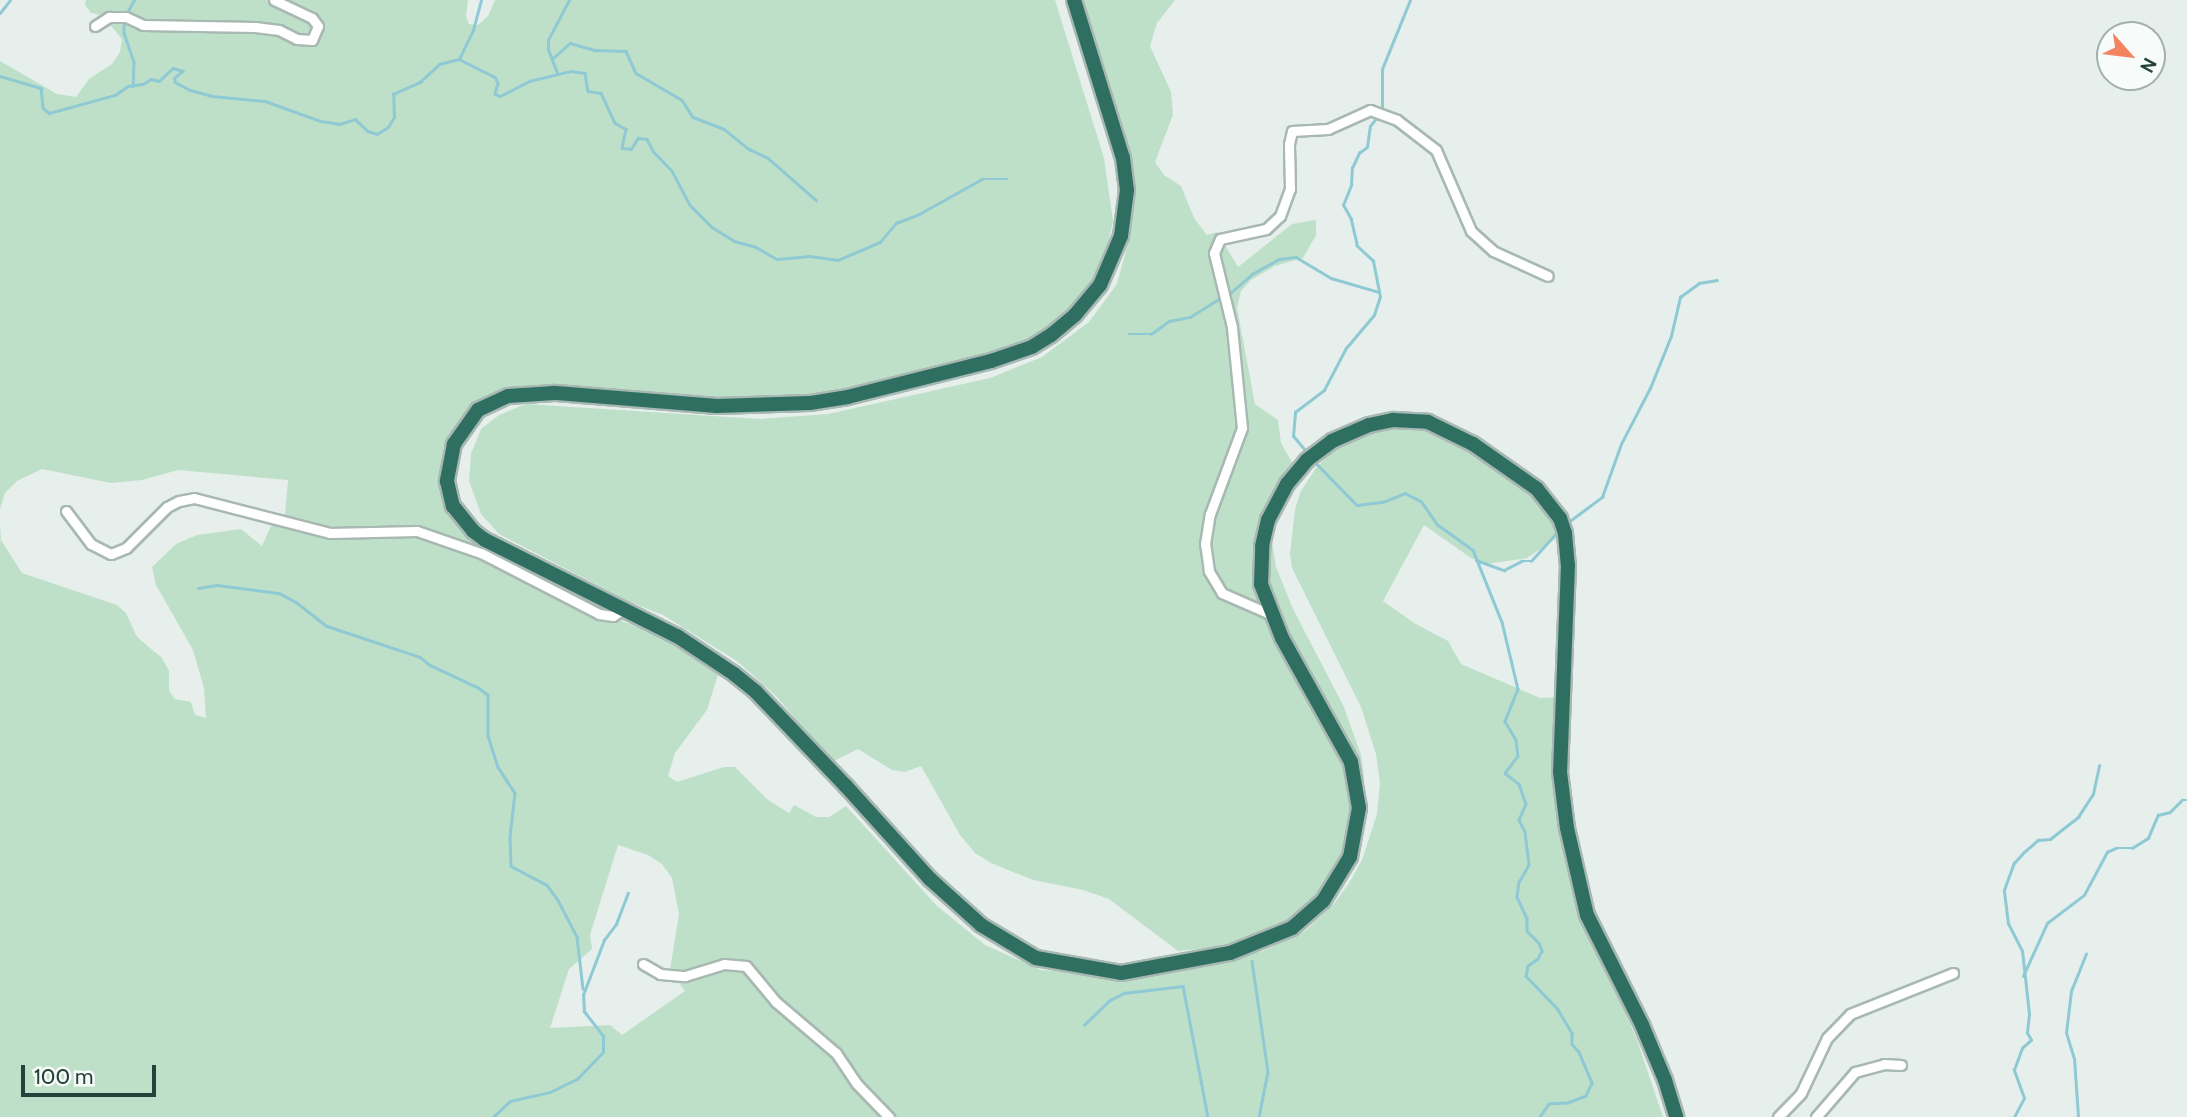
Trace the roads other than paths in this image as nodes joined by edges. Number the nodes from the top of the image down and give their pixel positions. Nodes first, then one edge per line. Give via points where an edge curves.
1 (274, 0) edge
2 (1074, 0) edge
3 (94, 26) dead end
4 (1548, 276) dead end
5 (66, 512) dead end
6 (623, 609) junction
7 (1272, 615) junction
8 (643, 964) dead end
9 (1953, 973) dead end
10 (1901, 1065) dead end
11 (889, 1117) edge
12 (1676, 1117) edge
13 (1778, 1117) edge
14 (1816, 1117) edge

1 - 3 street via 312,18 318,26 312,40 256,27 143,25 126,17 109,17
2 - 6 highway via 1123,158 1127,190 1121,236 1100,285 1051,335 1001,358 828,401 717,406 536,393 498,399 468,421 454,444 447,471 449,494 464,521 485,540
4 - 7 street via 1493,251 1471,231 1436,150 1397,120 1370,110 1328,129 1292,131 1290,189 1280,216 1266,229 1220,239 1214,254 1232,327 1242,428 1210,514 1205,544 1209,571 1222,593
5 - 6 street via 91,544 111,554 126,548 167,507 194,498 330,533 417,531 481,553 599,614 613,616
6 - 7 highway via 712,658 756,692 966,914 1036,958 1121,974 1230,953 1292,928 1323,901 1349,857 1359,808 1351,762
7 - 12 highway via 1261,584 1261,562 1273,507 1307,460 1350,432 1393,420 1428,422 1490,455 1537,489 1553,508 1568,550 1560,772 1567,828 1587,915 1642,1025
8 - 11 street via 660,974 685,976 724,964 746,966 776,1002 836,1053 857,1084
9 - 13 street via 1850,1014 1827,1038 1801,1093
10 - 14 street via 1884,1064 1855,1072

